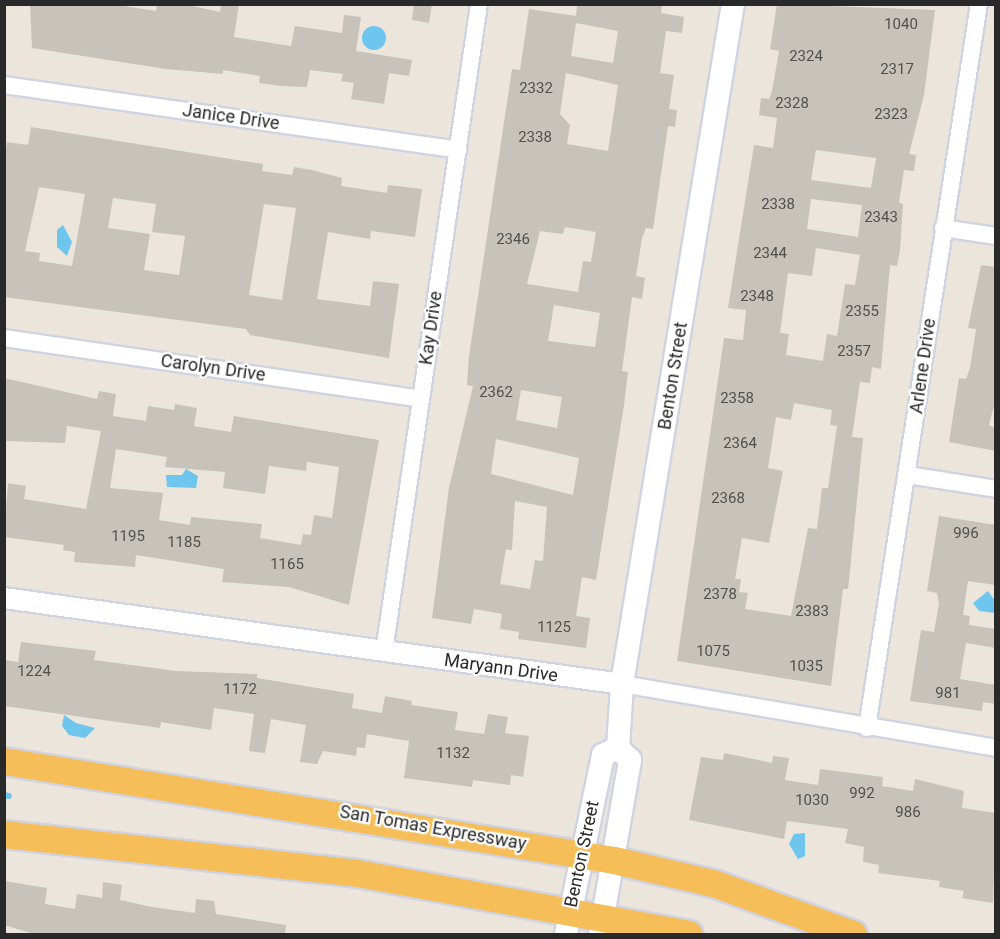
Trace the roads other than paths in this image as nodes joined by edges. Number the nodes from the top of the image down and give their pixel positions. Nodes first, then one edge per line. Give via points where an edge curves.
1 (479, 4) edge
2 (733, 4) edge
3 (979, 4) edge
4 (4, 85) edge
5 (458, 150) junction
6 (942, 228) junction
7 (996, 236) edge
8 (4, 338) edge
9 (421, 399) junction
10 (908, 475) junction
11 (996, 489) edge
12 (4, 598) edge
13 (384, 652) junction
14 (622, 684) junction
15 (867, 728) junction
16 (618, 748) junction
17 (996, 748) edge
18 (4, 760) edge
19 (4, 834) edge
20 (582, 854) junction
21 (614, 860) junction
22 (568, 922) edge
23 (602, 925) edge
24 (688, 934) edge
25 (853, 934) edge

1 - 5 street, Kay Drive
2 - 14 main road, Benton Street
3 - 6 street, Arlene Drive
4 - 5 street, Janice Drive
5 - 9 street, Kay Drive
6 - 7 street
6 - 10 street, Arlene Drive
8 - 9 street, Carolyn Drive
9 - 13 street, Kay Drive
10 - 11 street
10 - 15 street, Arlene Drive
12 - 13 street, Maryann Drive
13 - 14 street, Maryann Drive
14 - 15 street, Maryann Drive
14 - 16 main road, Benton Street
15 - 17 street, Maryann Drive
16 - 20 main road, Benton Street via 603,755
16 - 21 main road, Benton Street via 630,760
18 - 20 highway, San Tomas Expressway
19 - 22 highway via 357,873
20 - 21 highway, San Tomas Expressway
20 - 22 main road, Benton Street
21 - 23 main road, Benton Street
21 - 25 highway, San Tomas Expressway via 713,884
22 - 23 highway
23 - 24 highway

